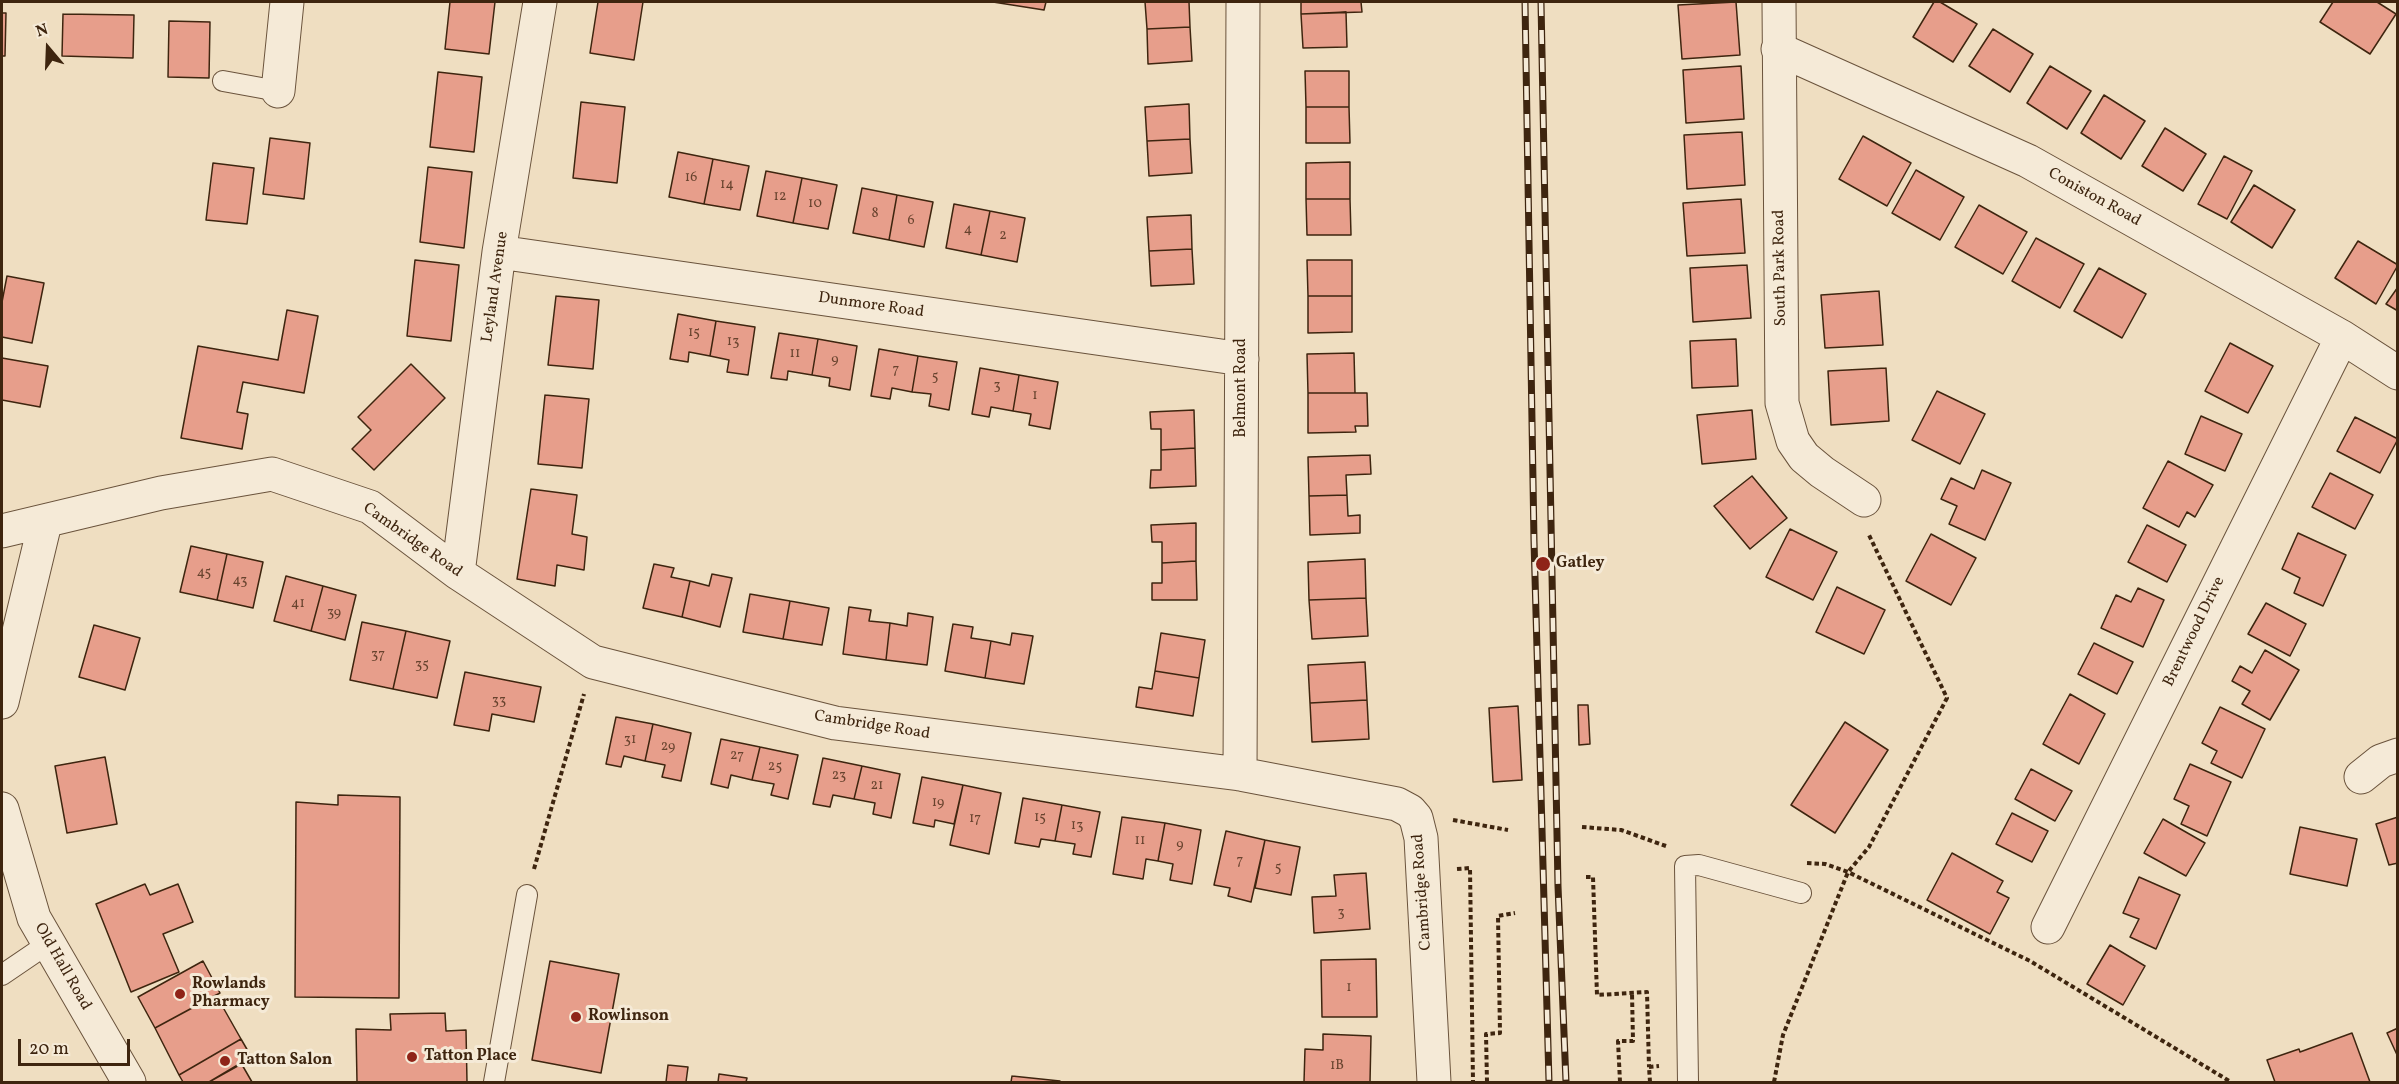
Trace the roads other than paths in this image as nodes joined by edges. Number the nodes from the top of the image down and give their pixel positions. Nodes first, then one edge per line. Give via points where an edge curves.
1 (287, 2) edge
2 (540, 2) edge
3 (1243, 2) edge
4 (1779, 2) edge
5 (1778, 49) junction
6 (224, 81) dead end
7 (278, 91) joint
8 (500, 252) junction
9 (2342, 337) junction
10 (1242, 359) junction
11 (2397, 373) edge
12 (1864, 500) road end
13 (45, 523) junction
14 (2, 531) edge
15 (458, 573) junction
16 (2, 702) edge
17 (2397, 755) edge
18 (1240, 774) junction
19 (2361, 777) dead end
20 (2, 809) edge
21 (1801, 893) dead end
22 (527, 896) road end
23 (2048, 927) dead end
24 (49, 943) junction
25 (2, 975) edge
26 (129, 1083) edge
27 (494, 1083) edge
28 (1434, 1083) edge
29 (1688, 1083) edge

1 - 7 street
2 - 8 street, Leyland Avenue
3 - 10 street, Belmont Road
4 - 5 street, South Park Road
5 - 9 street, Coniston Road via 2028,160
5 - 12 street, South Park Road via 1782,402 1794,441 1804,457
6 - 7 lane
8 - 10 street, Dunmore Road
8 - 15 street, Leyland Avenue
9 - 11 street, Coniston Road
9 - 23 street, Brentwood Drive
10 - 18 street, Belmont Road
13 - 14 street
13 - 15 street, Cambridge Road via 161,493 272,474 370,507
13 - 16 street
15 - 18 street, Cambridge Road via 593,662 835,723
17 - 19 street via 2380,761
18 - 28 street, Cambridge Road via 1397,804 1416,818 1424,870
20 - 24 street, Old Hall Road via 34,918
21 - 29 lane via 1699,865 1685,866
22 - 27 lane
24 - 25 lane
24 - 26 street, Old Hall Road

